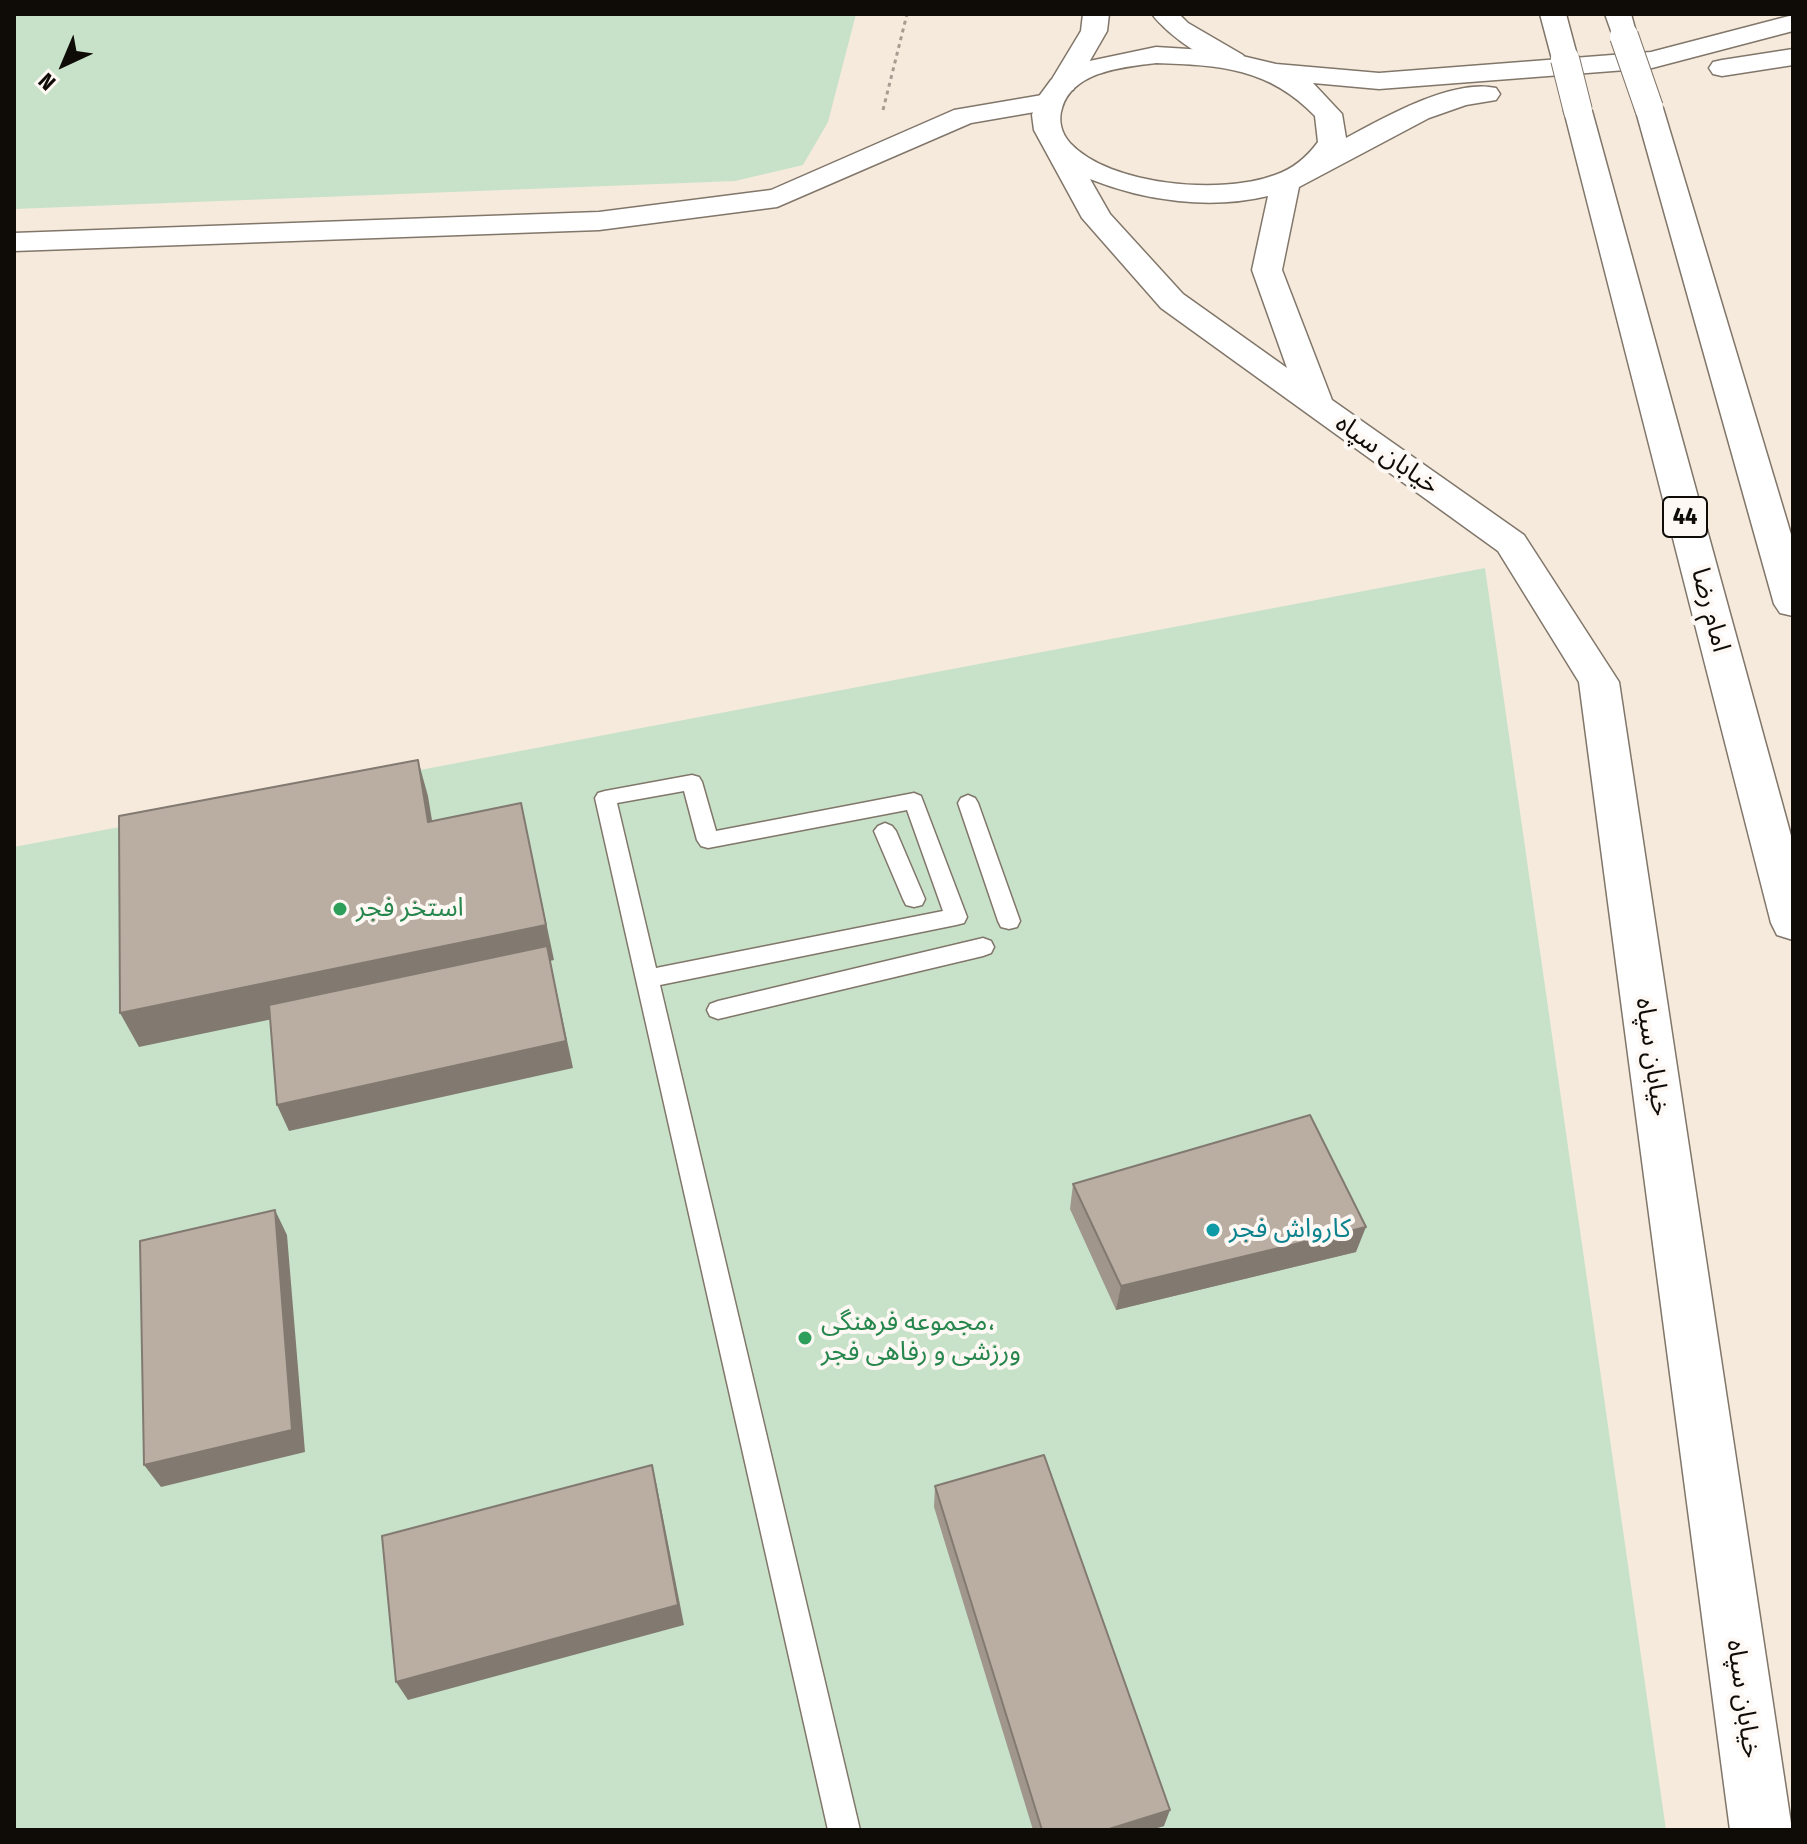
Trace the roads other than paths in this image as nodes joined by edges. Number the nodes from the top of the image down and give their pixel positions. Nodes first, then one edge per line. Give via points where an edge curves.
1 (1096, 14) edge
2 (1165, 14) edge
3 (1553, 14) edge
4 (1793, 23) edge
5 (1621, 25) edge
6 (1793, 57) edge
7 (1234, 61) junction
8 (1271, 71) junction
9 (1055, 93) junction
10 (1060, 150) junction
11 (1300, 174) junction
12 (14, 242) edge
13 (1318, 406) junction
14 (1793, 604) edge
15 (968, 803) dead end
16 (885, 831) dead end
17 (914, 899) dead end
18 (1009, 921) dead end
19 (1793, 923) edge
20 (983, 947) dead end
21 (647, 979) junction
22 (718, 1010) dead end
23 (844, 1830) edge
24 (1761, 1830) edge

1 - 9 main road via 1094,31
2 - 7 main road via 1179,29
3 - 19 main road, امام رضا / 44, bridge
4 - 8 main road via 1652,60 1379,81
5 - 14 main road, bridge
6 - 11 main road via 1462,96
7 - 8 main road
7 - 9 main road via 1156,55 1098,67
8 - 11 main road, خیابان سپاه via 1308,91 1330,116 1332,142
9 - 10 main road, خیابان سپاه via 1045,125
9 - 12 main road via 964,116 777,198 599,221
10 - 11 main road via 1109,178 1162,192 1235,192
10 - 13 main road, خیابان سپاه via 1097,218 1172,301
11 - 13 main road, خیابان سپاه via 1267,270
13 - 24 main road, خیابان سپاه via 1511,543 1599,682
15 - 18 lane
16 - 17 lane
20 - 22 lane
21 - 21 lane via 605,798 692,782 708,840 914,801 956,917
21 - 23 lane

